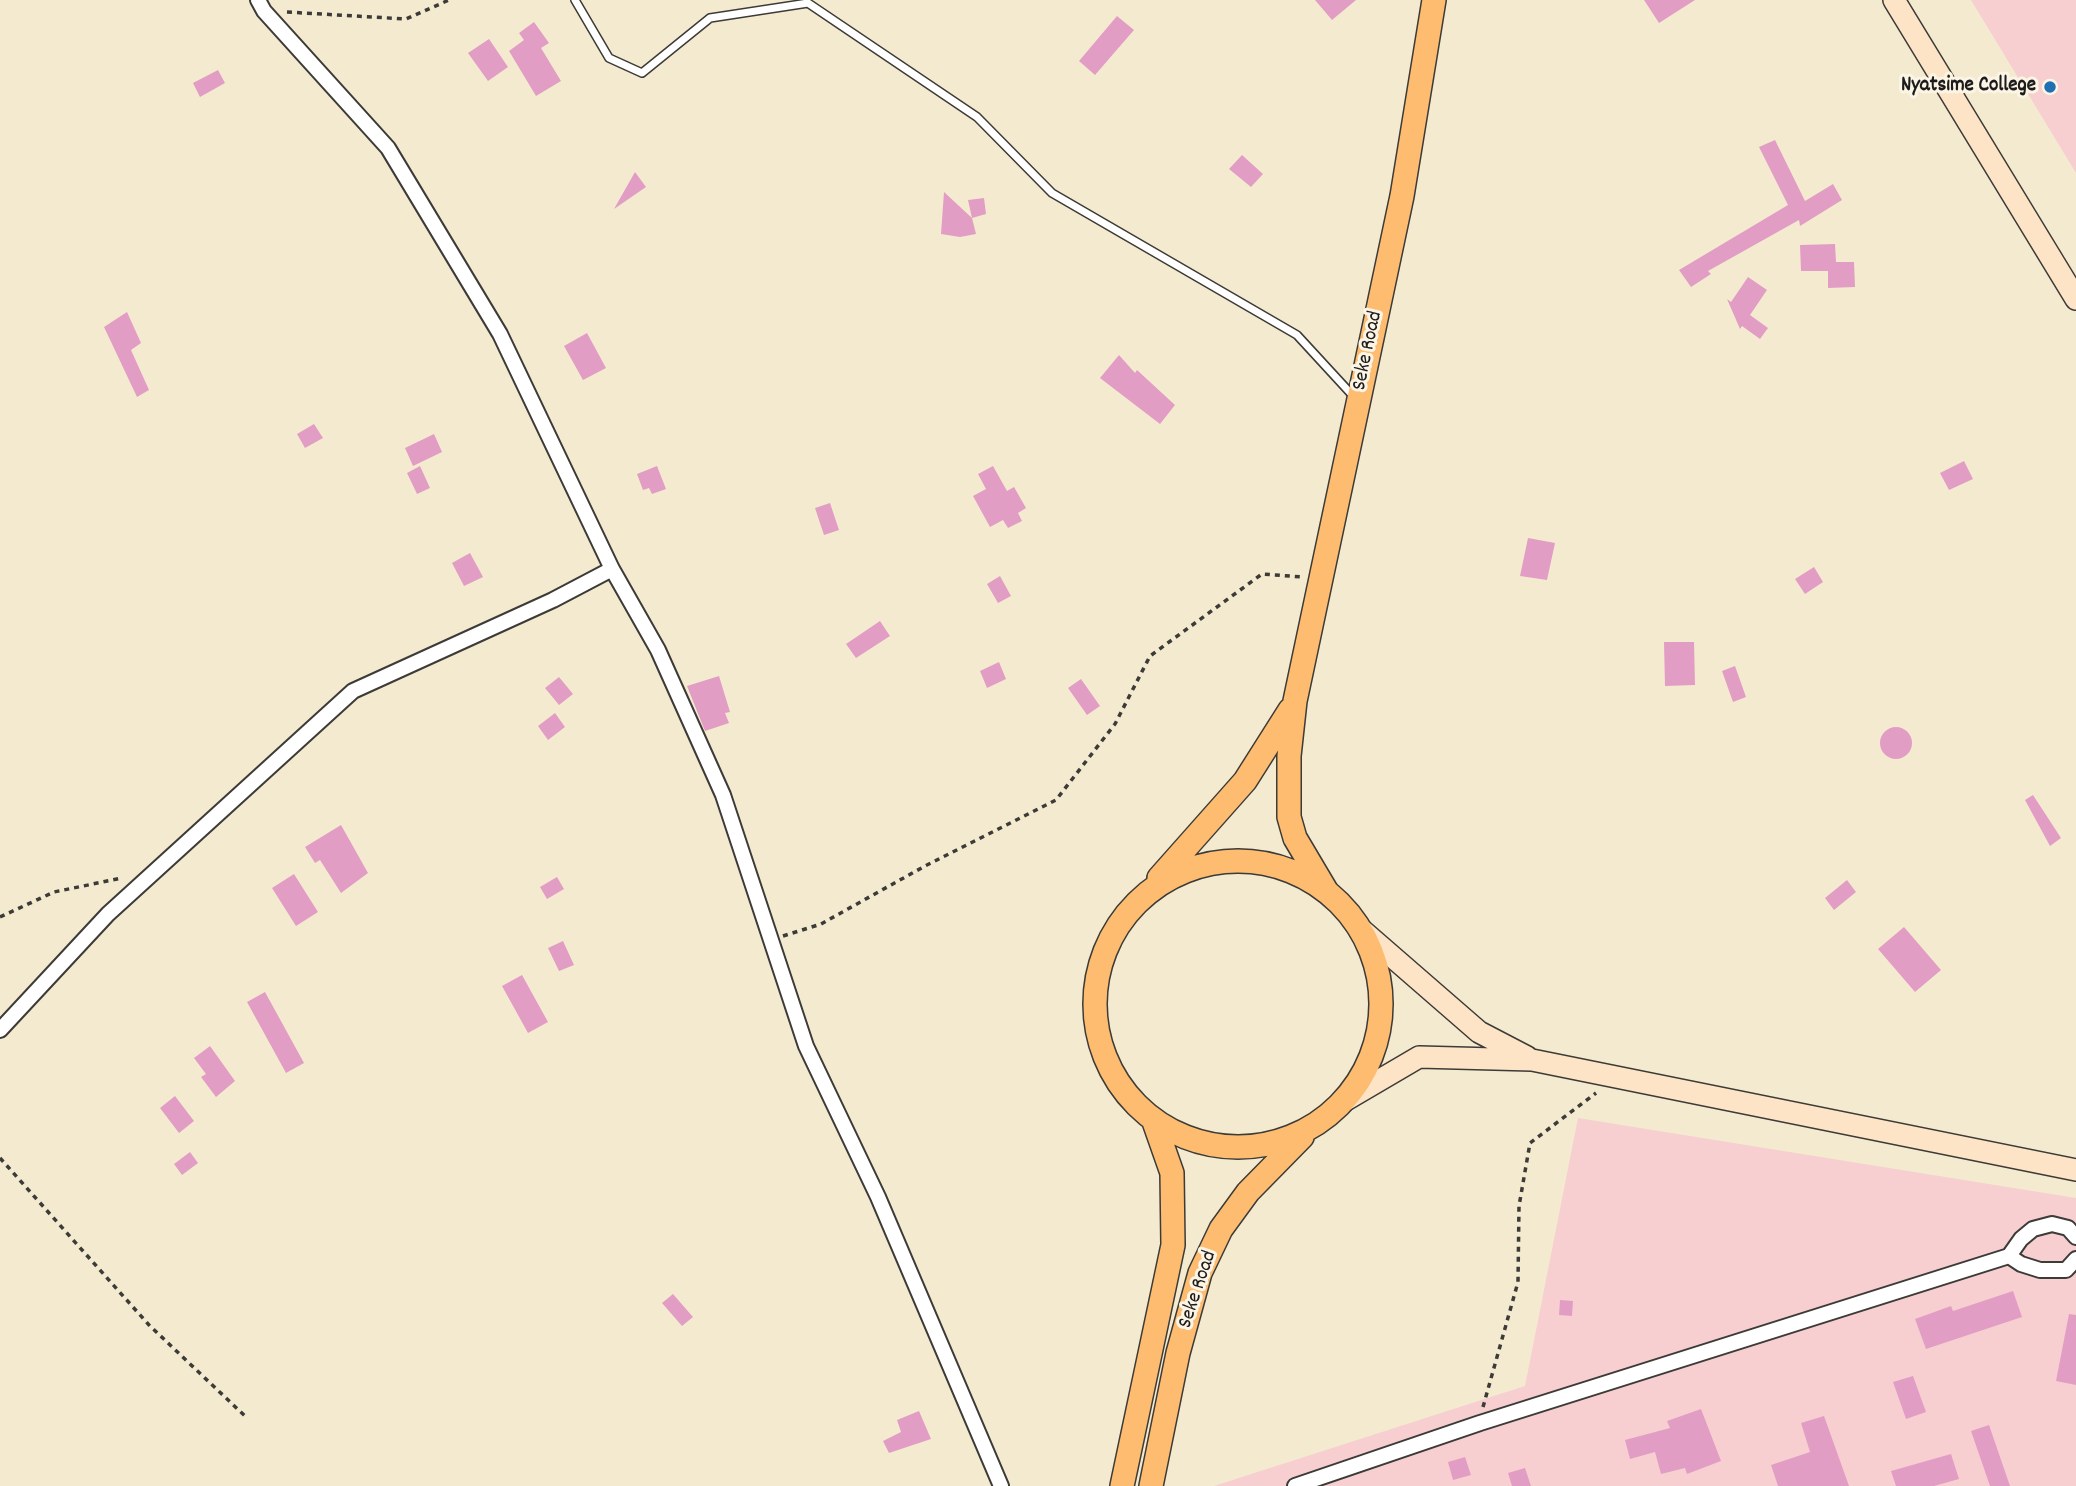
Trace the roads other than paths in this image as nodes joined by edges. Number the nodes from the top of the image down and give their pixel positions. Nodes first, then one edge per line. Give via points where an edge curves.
1 (575, 0) edge
2 (1434, 0) edge
3 (1894, 0) edge
4 (810, 2) edge
5 (261, 5) edge
6 (2076, 299) edge
7 (1358, 401) junction
8 (612, 569) junction
9 (1295, 701) junction
10 (1327, 892) junction
11 (1147, 893) junction
12 (1357, 926) junction
13 (0, 1030) edge
14 (1532, 1060) junction
15 (1344, 1101) junction
16 (1153, 1119) junction
17 (1311, 1127) junction
18 (2076, 1170) edge
19 (2076, 1237) edge
20 (2009, 1256) junction
21 (2076, 1259) edge
22 (1001, 1486) edge
23 (1122, 1486) edge
24 (1151, 1486) edge
25 (1295, 1486) edge

1 - 4 lane via 609,58 642,73 710,18
2 - 7 main road, Seke Road via 1402,196
3 - 6 street
4 - 7 lane via 977,117 1052,193 1297,335
5 - 8 street via 388,148 500,334
7 - 9 main road, Seke Road
8 - 13 street via 353,691 108,915
8 - 22 street via 658,650 723,795 806,1046 878,1197
9 - 10 main road, Seke Road via 1289,817 1295,838
9 - 11 main road via 1245,781
10 - 11 main road, Seke Road via 1269,864 1237,861 1205,864 1174,875
10 - 12 main road, Seke Road
11 - 16 main road, Seke Road via 1126,913 1111,937 1100,964 1095,1002 1102,1049 1114,1076
12 - 14 street via 1479,1032
12 - 15 main road, Seke Road via 1372,954 1381,1016 1363,1075
14 - 15 street via 1419,1057
14 - 18 street
15 - 17 main road, Seke Road
16 - 17 main road, Seke Road via 1203,1143 1231,1147 1259,1146
16 - 23 main road, Seke Road via 1172,1173 1173,1245
17 - 24 main road, Seke Road via 1248,1192 1221,1229 1200,1273 1178,1353
19 - 20 street via 2068,1228 2052,1224 2034,1228
20 - 21 street via 2040,1270 2066,1270
20 - 25 street

